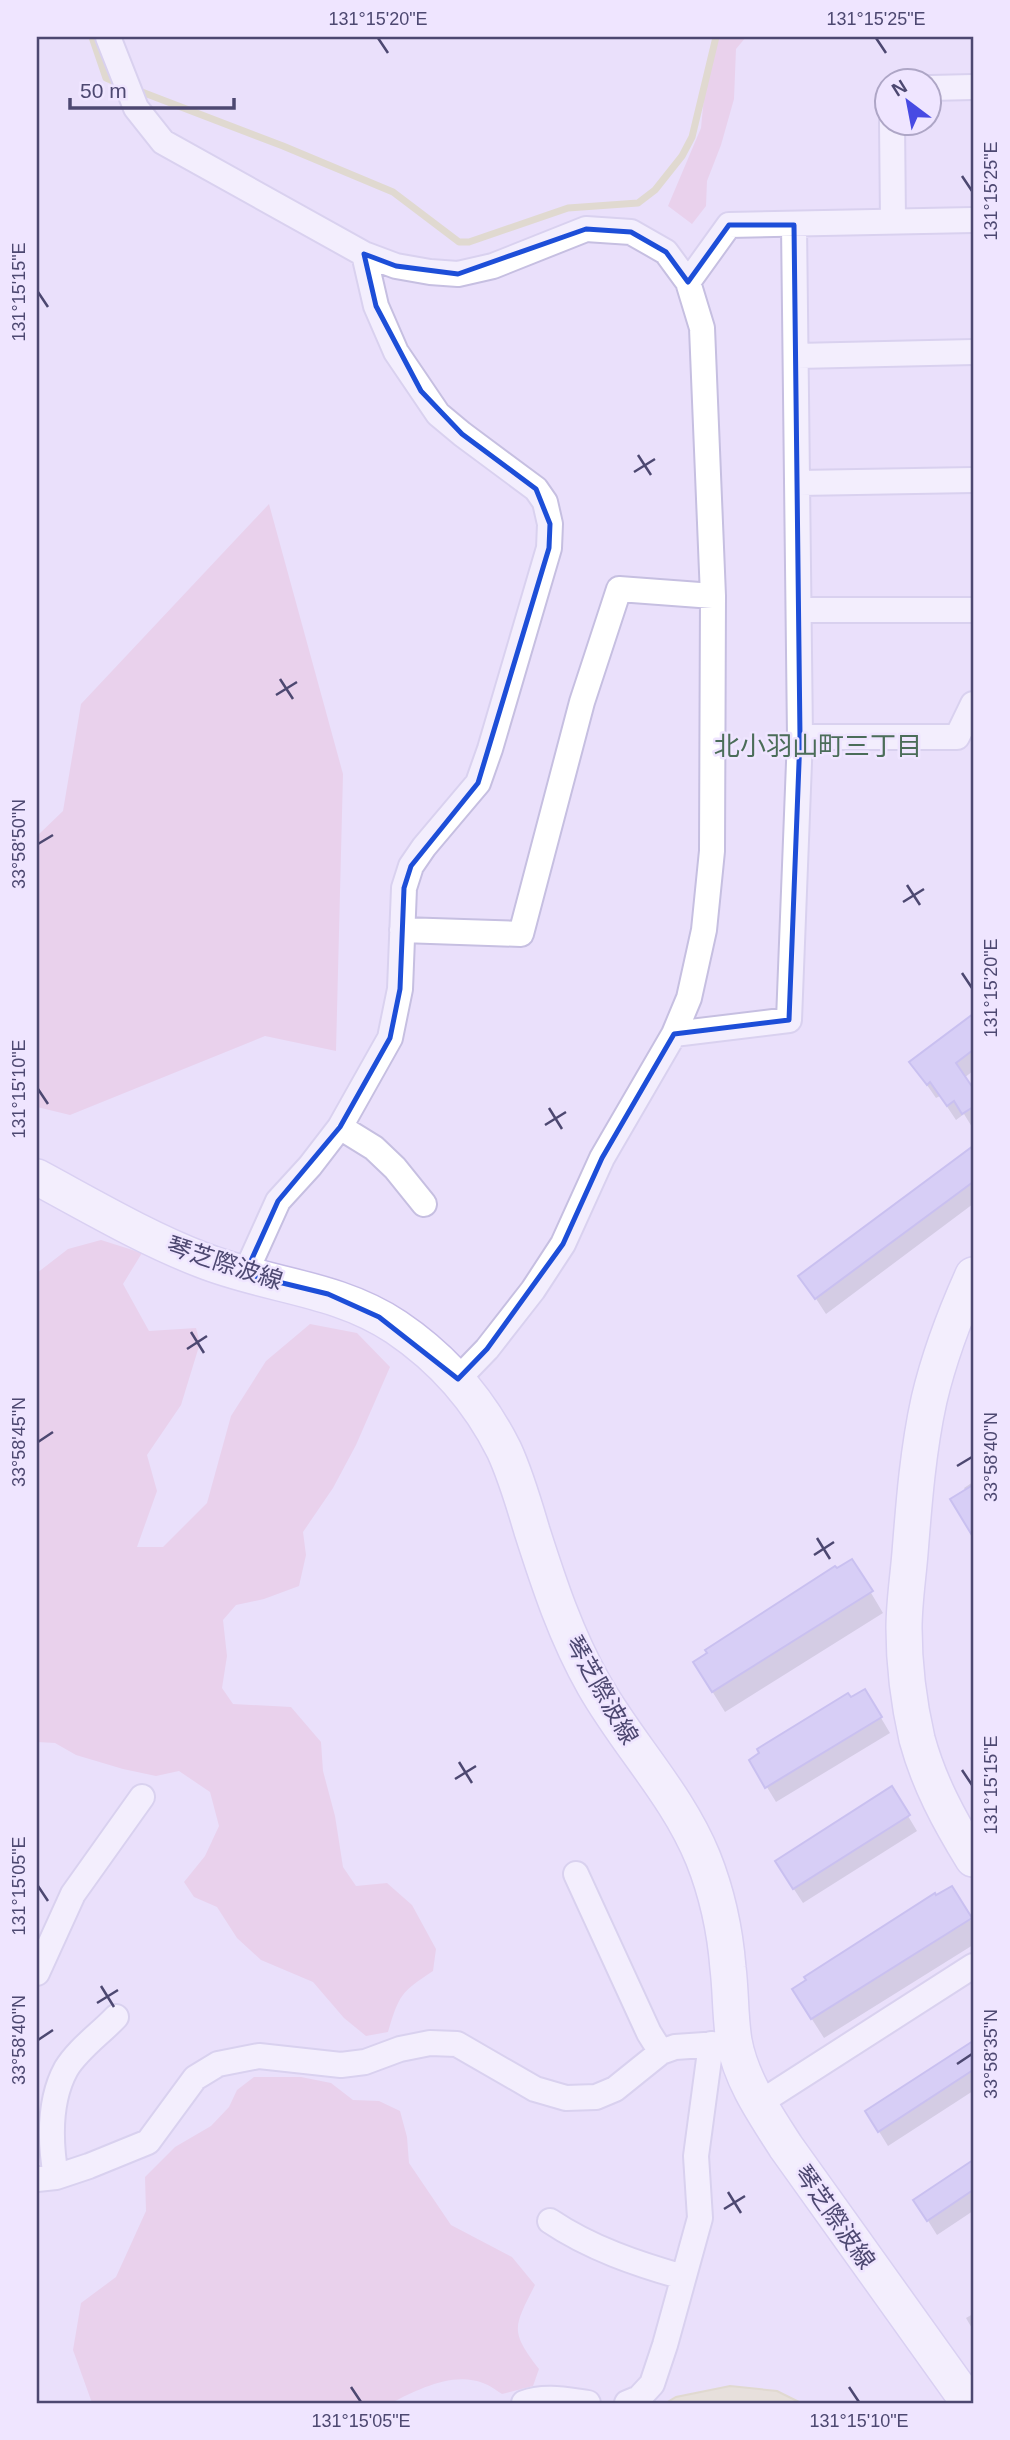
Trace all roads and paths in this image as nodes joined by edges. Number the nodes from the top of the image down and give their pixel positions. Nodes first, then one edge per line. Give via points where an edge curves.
1 (108, 37) edge
2 (973, 87) edge
3 (944, 88) edge
4 (891, 136) edge
5 (973, 220) edge
6 (894, 221) junction
7 (794, 225) junction
8 (364, 254) junction
9 (688, 282) junction
10 (973, 352) edge
11 (797, 356) junction
12 (973, 480) edge
13 (799, 483) junction
14 (713, 596) junction
15 (800, 610) junction
16 (973, 610) edge
17 (973, 704) edge
18 (800, 737) junction
19 (402, 930) junction
20 (674, 1034) junction
21 (340, 1127) junction
22 (37, 1177) edge
23 (424, 1204) dead end
24 (245, 1274) junction
25 (973, 1275) edge
26 (458, 1380) junction
27 (142, 1797) dead end
28 (973, 1859) edge
29 (576, 1874) dead end
30 (973, 1966) edge
31 (37, 1973) edge
32 (116, 2017) dead end
33 (722, 2043) junction
34 (661, 2052) junction
35 (758, 2104) junction
36 (47, 2178) edge
37 (551, 2221) dead end
38 (683, 2277) junction
39 (524, 2403) edge
40 (588, 2403) edge
41 (627, 2403) edge
42 (969, 2403) edge

1 - 8 street via 136,108 163,142
2 - 3 street
4 - 6 street
5 - 6 street
6 - 7 street
7 - 9 street via 729,225
7 - 11 street
8 - 9 street via 396,266 458,274 493,266 586,229 631,232 666,252
8 - 19 street via 376,306 396,352 421,391 462,435 536,489 545,502 550,524 549,548 478,783 411,866 404,888
9 - 14 street via 702,328
10 - 11 street
11 - 13 street
12 - 13 street
13 - 15 street
14 - 19 street via 619,589 582,702 521,934
14 - 20 street via 712,851 689,998
15 - 16 street
15 - 18 street
17 - 18 street via 957,737
18 - 20 street via 789,1020
19 - 21 street via 400,989 390,1038
20 - 26 street via 602,1158 563,1244 533,1290
21 - 23 street via 374,1148
21 - 24 street via 278,1200
22 - 24 main road, 琴芝際波線 via 156,1240
24 - 26 main road, 琴芝際波線 via 328,1294 362,1308 407,1335
25 - 28 main road via 929,1399 904,1628 917,1737 930,1781
26 - 33 main road, 琴芝際波線 via 505,1453 575,1650 700,1850 723,1929
27 - 31 street via 73,1894
29 - 34 street
30 - 35 street
32 - 36 street via 66,2070 54,2107
33 - 34 street
33 - 35 main road, 琴芝際波線
33 - 38 street via 696,2156 700,2218
34 - 36 street via 615,2090 596,2097 566,2098 535,2089 457,2044 430,2042 341,2065 259,2056 218,2064 195,2078 148,2142
35 - 42 main road, 琴芝際波線
37 - 38 street via 577,2240
38 - 41 street via 652,2384
39 - 40 street via 555,2398

